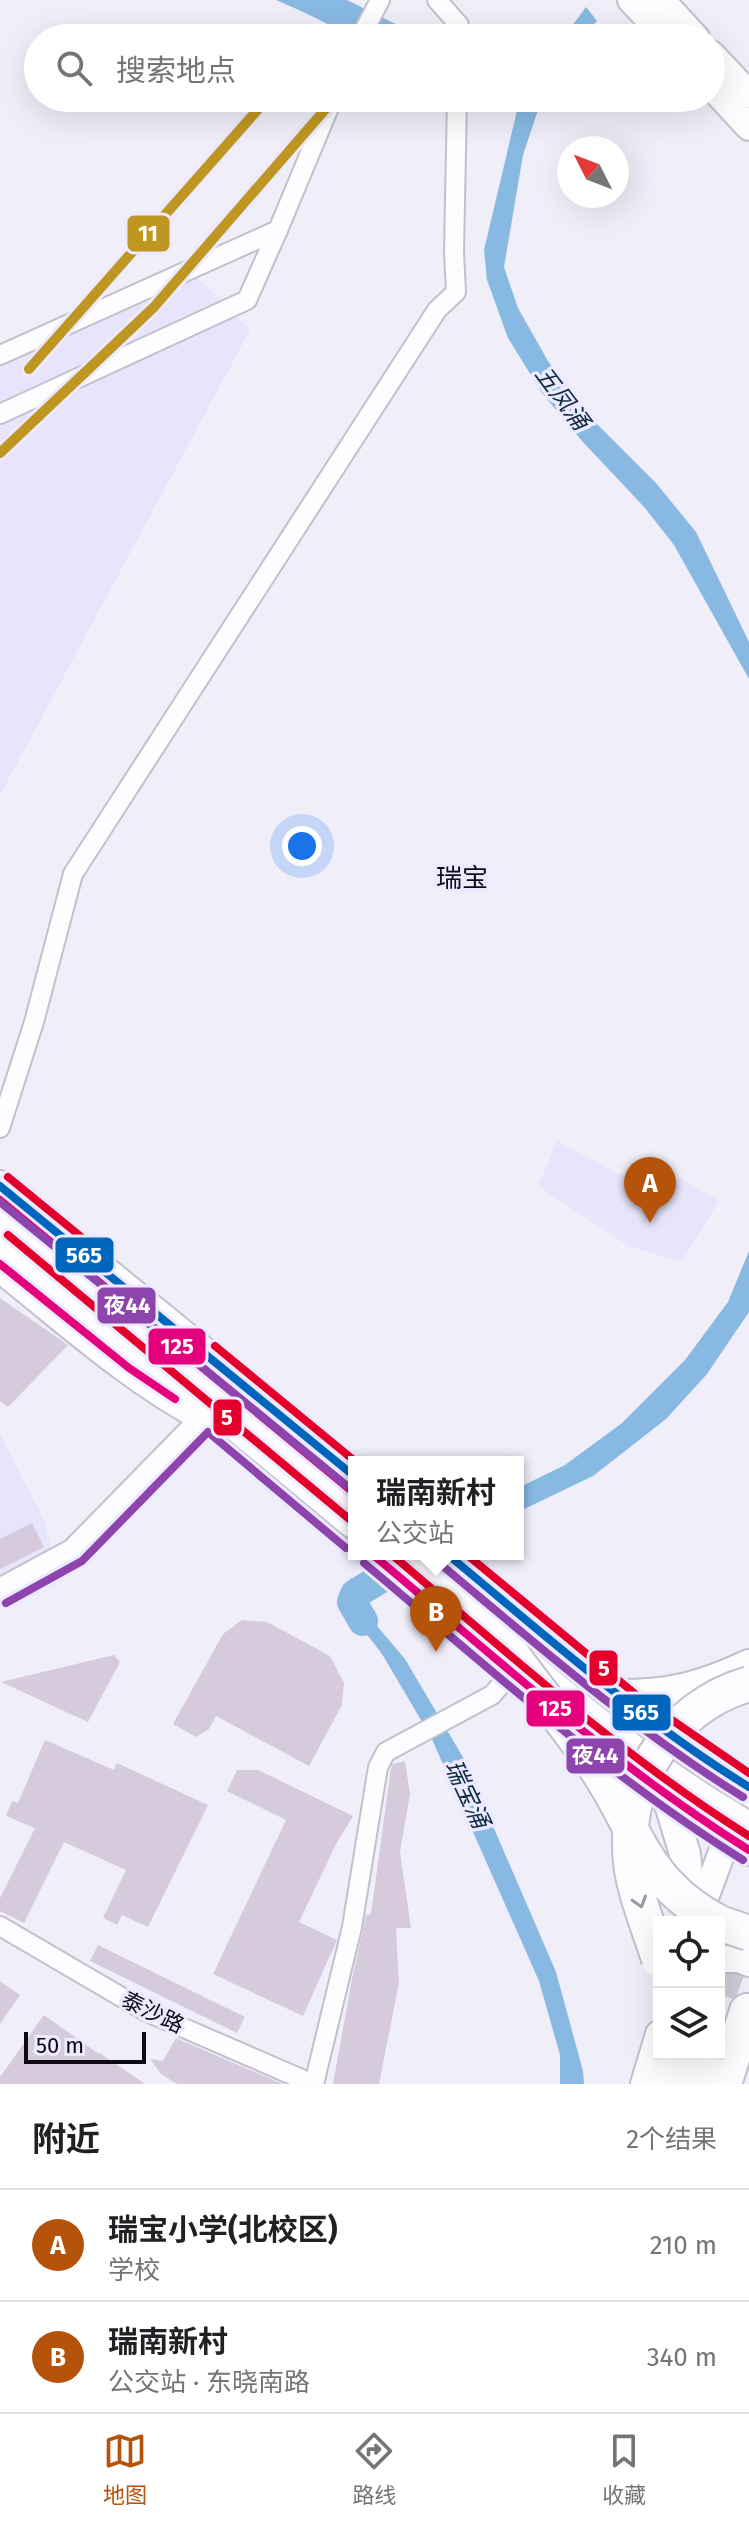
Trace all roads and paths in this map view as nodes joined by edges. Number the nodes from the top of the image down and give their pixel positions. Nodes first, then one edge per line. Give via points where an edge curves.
1 (380, 0) edge
2 (437, 0) edge
3 (631, 0) edge
4 (661, 0) edge
5 (367, 24) edge
6 (458, 24) edge
7 (654, 24) edge
8 (683, 24) edge
9 (725, 69) edge
10 (749, 94) edge
11 (725, 101) edge
12 (327, 112) edge
13 (457, 112) edge
14 (749, 127) edge
15 (278, 230) junction
16 (0, 355) edge
17 (0, 414) edge
18 (0, 1128) edge
19 (0, 1186) edge
20 (0, 1200) edge
21 (0, 1227) edge
22 (0, 1244) edge
23 (7, 1270) edge
24 (207, 1416) junction
25 (348, 1471) edge
26 (348, 1488) edge
27 (348, 1516) edge
28 (348, 1534) edge
29 (380, 1560) edge
30 (401, 1560) edge
31 (435, 1560) edge
32 (454, 1560) edge
33 (0, 1592) edge
34 (510, 1660) junction
35 (749, 1665) edge
36 (749, 1684) edge
37 (619, 1695) junction
38 (749, 1789) edge
39 (668, 1798) junction
40 (741, 1839) edge
41 (693, 1916) edge
42 (697, 1916) edge
43 (708, 1916) edge
44 (725, 1924) edge
45 (0, 1926) edge
46 (749, 1933) edge
47 (653, 1940) edge
48 (725, 1959) edge
49 (749, 1963) edge
50 (747, 2011) edge
51 (653, 2054) edge
52 (667, 2060) edge
53 (698, 2060) edge
54 (314, 2084) edge
55 (644, 2084) edge
56 (661, 2084) edge
57 (691, 2084) edge
58 (724, 2084) edge

1 - 5 street
2 - 6 street
3 - 7 main road
4 - 8 main road
9 - 10 main road
11 - 14 main road
12 - 15 street
13 - 18 street via 456,292 437,310 73,874
15 - 16 street
15 - 17 street via 247,300
19 - 25 main road
20 - 26 highway
21 - 27 highway
22 - 24 main road
23 - 24 highway via 129,1368
24 - 28 main road
24 - 33 main road via 74,1552
29 - 34 main road
30 - 34 highway
31 - 38 highway via 651,1738
32 - 37 main road
34 - 39 main road via 609,1753
34 - 40 highway, bridge
34 - 43 highway, bridge via 592,1763 654,1871
34 - 54 street via 492,1695 386,1752 378,1767 352,1927
35 - 37 main road via 691,1688
36 -> 47 highway, bridge via 717,1697 678,1725 653,1757 636,1795 632,1873
37 - 38 main road
38 - 40 main road
39 - 40 main road
39 - 41 main road via 685,1854
40 - 42 main road
44 - 46 highway, bridge
45 - 54 street, 泰沙路 via 147,2012
48 - 49 main road
50 - 58 highway
51 - 55 main road
52 - 56 highway
53 - 57 highway

